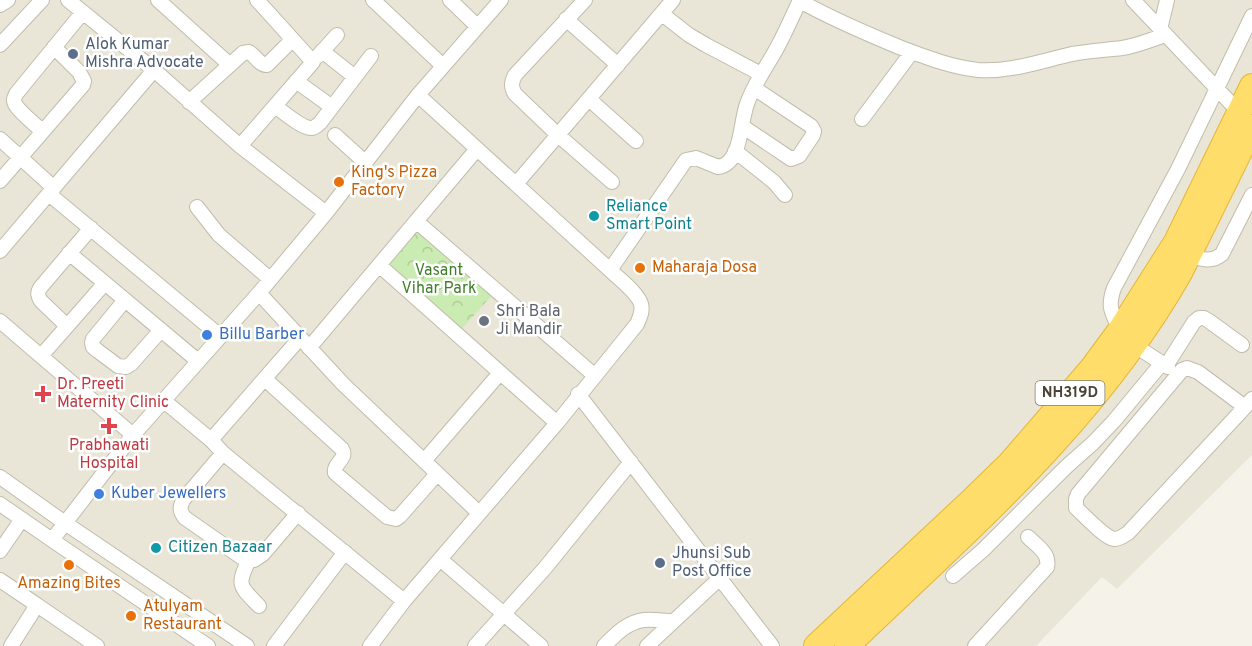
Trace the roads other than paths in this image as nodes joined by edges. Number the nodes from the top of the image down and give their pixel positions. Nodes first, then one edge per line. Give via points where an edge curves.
1 (8, 0) edge
2 (42, 0) edge
3 (68, 0) edge
4 (257, 0) edge
5 (373, 0) edge
6 (450, 0) edge
7 (501, 0) edge
8 (585, 0) edge
9 (674, 0) edge
10 (1133, 0) edge
11 (1167, 0) edge
12 (164, 1) edge
13 (800, 1) edge
14 (0, 5) edge
15 (82, 12) junction
16 (662, 14) junction
17 (1252, 16) edge
18 (566, 19) junction
19 (477, 26) junction
20 (1163, 32) junction
21 (337, 35) dead end
22 (292, 40) junction
23 (0, 45) edge
24 (54, 47) junction
25 (322, 51) junction
26 (912, 52) junction
27 (371, 56) dead end
28 (313, 62) junction
29 (618, 64) junction
30 (230, 65) junction
31 (443, 66) junction
32 (154, 70) junction
33 (762, 74) junction
34 (355, 77) junction
35 (296, 81) junction
36 (1252, 86) edge
37 (754, 88) junction
38 (1216, 88) junction
39 (418, 95) junction
40 (589, 99) junction
41 (189, 102) junction
42 (275, 106) junction
43 (333, 106) junction
44 (862, 119) dead end
45 (1246, 120) edge
46 (742, 126) junction
47 (42, 131) junction
48 (335, 135) dead end
49 (558, 135) junction
50 (0, 139) edge
51 (636, 141) dead end
52 (240, 146) junction
53 (477, 149) junction
54 (735, 151) junction
55 (20, 157) junction
56 (366, 163) junction
57 (1, 179) edge
58 (612, 182) dead end
59 (516, 184) junction
60 (52, 191) junction
61 (785, 195) dead end
62 (1252, 195) edge
63 (197, 207) dead end
64 (326, 213) junction
65 (416, 221) junction
66 (91, 228) junction
67 (0, 251) edge
68 (69, 254) junction
69 (1201, 258) junction
70 (379, 265) junction
71 (610, 270) junction
72 (270, 279) junction
73 (105, 283) junction
74 (259, 292) junction
75 (125, 300) junction
76 (0, 321) edge
77 (67, 326) junction
78 (161, 330) junction
79 (220, 336) junction
80 (1132, 342) junction
81 (305, 343) junction
82 (1242, 345) dead end
83 (40, 356) junction
84 (198, 361) junction
85 (1166, 366) junction
86 (500, 373) junction
87 (594, 375) junction
88 (265, 379) junction
89 (578, 394) junction
90 (163, 400) junction
91 (1249, 403) edge
92 (557, 423) junction
93 (133, 435) junction
94 (211, 440) junction
95 (223, 453) junction
96 (424, 461) junction
97 (631, 462) junction
98 (438, 474) junction
99 (0, 477) edge
100 (0, 504) edge
101 (298, 513) junction
102 (479, 513) junction
103 (21, 519) junction
104 (65, 523) junction
105 (1028, 537) dead end
106 (51, 540) junction
107 (0, 551) edge
108 (345, 552) junction
109 (440, 559) junction
110 (249, 560) junction
111 (953, 576) dead end
112 (720, 578) junction
113 (0, 580) edge
114 (404, 601) junction
115 (37, 605) junction
116 (259, 606) dead end
117 (504, 614) junction
118 (674, 621) junction
119 (764, 643) edge
120 (11, 646) edge
121 (97, 646) edge
122 (208, 646) edge
123 (247, 646) edge
124 (274, 646) edge
125 (370, 646) edge
126 (475, 646) edge
127 (541, 646) edge
128 (604, 646) edge
129 (647, 646) edge
130 (816, 646) edge
131 (847, 646) edge
132 (975, 646) edge

1 - 14 street
2 - 23 street
3 - 15 street
4 - 22 street
5 - 31 street
6 - 19 street
7 - 19 street
8 - 18 street
9 - 16 street
10 - 20 street
11 - 20 street
12 - 30 street
13 - 26 street
13 - 33 street
15 - 24 street
15 - 32 street
16 - 29 street
16 - 33 street via 689,35
17 - 38 street
18 - 29 street
18 - 49 street via 515,75 511,87
19 - 31 street
20 - 26 street via 1125,48 1083,52 1005,69 954,66
20 - 38 street
21 - 25 street
22 - 28 street
22 - 30 street via 267,65 247,52
24 - 47 street via 14,98
24 - 47 street via 84,81
25 - 28 street
25 - 34 street
26 - 44 street
27 - 34 street
28 - 35 street
29 - 40 street
30 - 41 street
31 - 39 street
32 - 41 street
32 - 60 street
33 - 37 street
34 - 43 street
35 - 42 street
35 - 43 street
36 - 45 highway, NH319D
37 - 46 street
37 - 46 street via 811,126 813,135 799,156 791,159
38 - 45 street
38 - 80 street via 1164,197 1114,288 1111,309
39 - 53 street
39 - 56 street
40 - 49 street
40 - 51 street
41 - 52 street
42 - 43 street via 304,126 315,128
42 - 52 street
45 - 69 highway
45 - 80 highway, NH319D via 1176,242
46 - 54 street
47 - 55 street
48 - 56 street
49 - 58 street
49 - 59 street
50 - 55 street
52 - 64 street
53 - 59 street
53 - 65 street
54 - 61 street
54 - 71 street via 722,167 696,158 686,160
55 - 57 street
55 - 60 street
56 - 64 street
59 - 71 street
60 - 66 street
60 - 67 street
62 - 69 street via 1222,254
63 - 72 street via 219,235
64 - 72 street
65 - 70 street
65 - 87 street
66 - 68 street
66 - 79 street
68 - 73 street
68 - 77 street via 38,292 41,302
69 - 80 highway
70 - 81 street
70 - 86 street
71 - 87 street via 635,294 641,303 641,314
72 - 74 street
73 - 75 street
73 - 77 street
74 - 79 street
74 - 81 street
75 - 78 street
75 - 78 street via 93,339 98,351 118,366 126,367
76 - 83 street
77 - 83 street
78 - 84 street
79 - 84 street
80 - 85 street
80 - 130 highway, NH319D via 1092,368 1010,463
80 - 131 highway via 1056,442
81 - 88 street
81 - 96 street
82 - 85 street via 1199,318
83 - 93 street
84 - 90 street
85 - 91 street via 1193,369
85 - 91 street via 1076,499 1076,508 1113,539 1128,533
85 - 111 street via 1093,443
86 - 92 street
86 - 96 street
87 - 89 street
88 - 94 street
88 - 98 street via 342,449 344,455 335,466 335,473 387,517 400,516
89 - 92 street
89 - 97 street
90 - 93 street
90 - 94 street
92 - 102 street
93 - 104 street
94 - 95 street
95 - 101 street
95 - 110 street via 183,500 181,513
96 - 98 street
97 - 112 street
97 - 117 street
98 - 102 street
99 - 104 street
100 - 103 street
101 - 108 street
101 - 110 street via 263,554
102 - 109 street
103 - 106 street
103 - 107 street
104 - 106 street
104 - 123 street
105 - 132 street via 1045,553 1047,567
106 - 122 street
108 - 114 street
108 - 124 street
109 - 114 street
109 - 117 street
110 - 116 street via 240,582
112 - 118 street
112 - 119 street
113 - 115 street
114 - 125 street
115 - 120 street
115 - 121 street
117 - 126 street
117 - 127 street
118 - 128 street via 636,622
118 - 129 street

